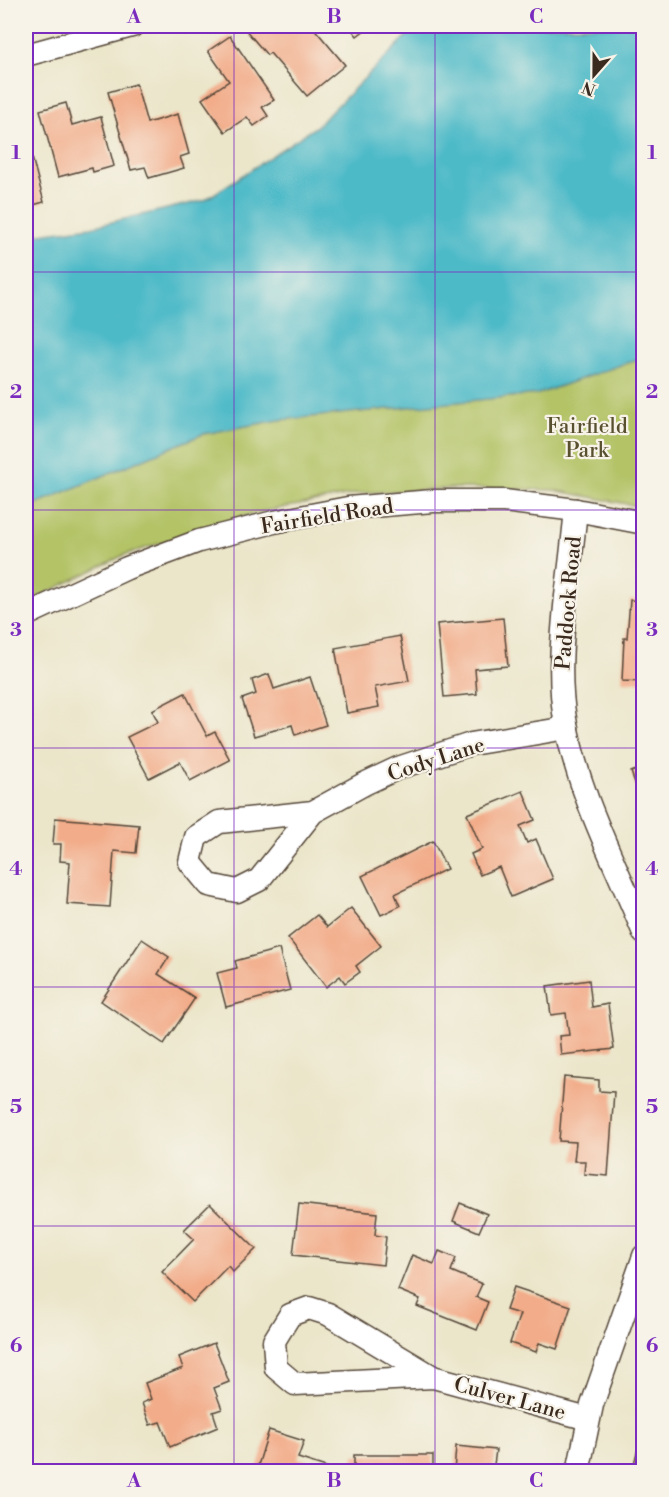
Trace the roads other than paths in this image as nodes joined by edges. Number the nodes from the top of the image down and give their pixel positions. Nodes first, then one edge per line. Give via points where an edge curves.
1 (132, 26) edge
2 (26, 55) edge
3 (576, 510) junction
4 (644, 523) edge
5 (26, 615) edge
6 (567, 728) junction
7 (313, 812) junction
8 (644, 933) edge
9 (644, 1256) edge
10 (433, 1377) junction
11 (588, 1419) junction
12 (578, 1472) edge

1 - 2 street
3 - 4 street, Fairfield Road
3 - 5 street, Fairfield Road via 504,501 433,501 348,508 295,518 199,541 127,567
3 - 6 street, Paddock Road via 562,638 561,678
6 - 7 street, Cody Lane via 471,744 419,761 364,784
6 - 8 street, Paddock Road via 573,760 602,839
7 - 7 street, Cody Lane via 219,822 196,837 190,862 209,885 237,891 259,880
9 - 11 street
10 - 10 street, Culver Lane via 328,1314 309,1308 290,1315 274,1341 276,1368 294,1384
10 - 11 street, Culver Lane
11 - 12 street

